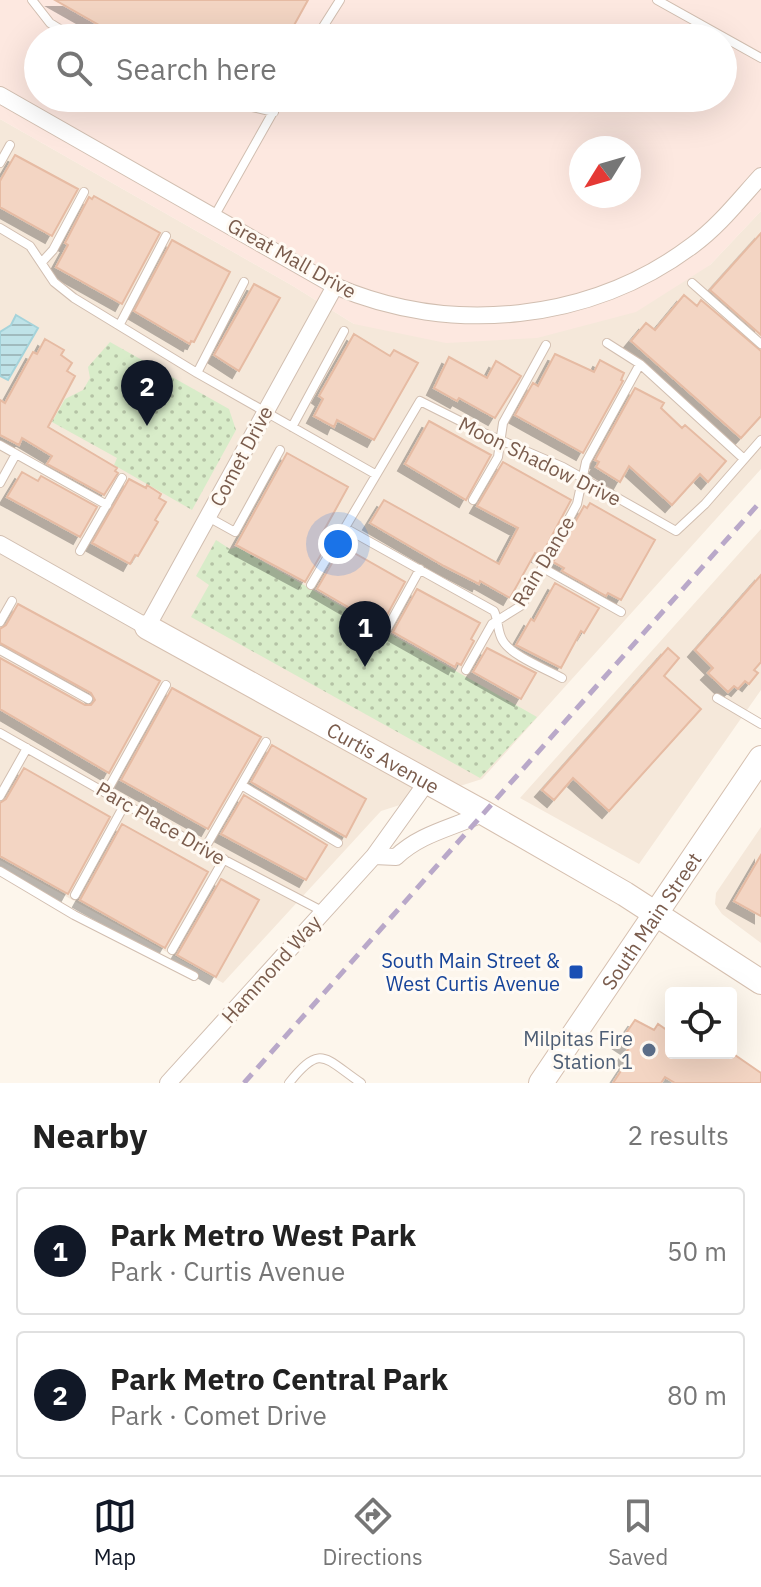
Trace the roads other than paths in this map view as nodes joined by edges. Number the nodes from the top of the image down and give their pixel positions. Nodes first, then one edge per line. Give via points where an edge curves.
1 (32, 0) edge
2 (340, 0) edge
3 (657, 0) edge
4 (52, 24) edge
5 (325, 24) edge
6 (700, 24) edge
7 (737, 45) edge
8 (761, 58) edge
9 (0, 95) edge
10 (24, 108) edge
11 (30, 112) edge
12 (274, 112) edge
13 (10, 145) dead end
14 (0, 163) edge
15 (761, 176) edge
16 (84, 192) dead end
17 (215, 215) junction
18 (0, 228) edge
19 (166, 236) dead end
20 (42, 262) junction
21 (244, 282) dead end
22 (692, 283) dead end
23 (335, 286) junction
24 (120, 324) junction
25 (344, 331) dead end
26 (607, 343) dead end
27 (761, 344) edge
28 (546, 345) dead end
29 (640, 364) junction
30 (197, 373) junction
31 (264, 411) junction
32 (292, 427) junction
33 (500, 440) junction
34 (761, 440) edge
35 (0, 445) edge
36 (280, 450) dead end
37 (16, 454) junction
38 (744, 459) junction
39 (375, 474) junction
40 (122, 478) dead end
41 (583, 480) junction
42 (0, 483) edge
43 (473, 500) dead end
44 (107, 505) junction
45 (208, 517) junction
46 (345, 528) junction
47 (0, 544) edge
48 (80, 551) dead end
49 (543, 568) junction
50 (420, 569) junction
51 (311, 585) dead end
52 (12, 601) dead end
53 (621, 612) dead end
54 (498, 620) junction
55 (0, 622) edge
56 (147, 627) junction
57 (388, 627) dead end
58 (0, 650) edge
59 (466, 670) dead end
60 (562, 678) dead end
61 (166, 685) dead end
62 (717, 698) dead end
63 (88, 699) dead end
64 (761, 724) edge
65 (0, 733) edge
66 (266, 742) dead end
67 (27, 748) junction
68 (761, 758) edge
69 (427, 782) junction
70 (243, 786) junction
71 (107, 791) junction
72 (0, 796) edge
73 (126, 802) junction
74 (484, 813) junction
75 (338, 843) dead end
76 (205, 848) junction
77 (374, 856) junction
78 (220, 857) junction
79 (0, 871) edge
80 (75, 895) dead end
81 (322, 911) junction
82 (655, 912) junction
83 (172, 950) dead end
84 (194, 976) dead end
85 (761, 982) edge
86 (168, 1083) edge
87 (289, 1083) edge
88 (361, 1083) edge
89 (541, 1083) edge

1 - 4 lane
2 - 5 lane
3 - 6 lane
7 - 8 lane
9 - 10 street, Great Mall Drive
11 - 17 street, Great Mall Drive
12 - 17 lane
13 - 14 lane
15 - 23 street, Great Mall Drive via 713,228 673,259 629,283 562,306 513,315 455,315 383,302
16 - 20 lane
17 - 23 street, Great Mall Drive
18 - 20 lane via 30,246
19 - 24 lane
20 - 24 lane via 63,290
21 - 30 lane
22 - 27 lane
23 - 31 street, Comet Drive
24 - 30 lane
25 - 32 lane
26 - 29 lane
28 - 33 lane via 503,423
29 - 38 lane
29 - 41 lane, Rain Dance via 586,462
30 - 31 lane
31 - 32 lane
31 - 45 street, Comet Drive
32 - 39 lane
33 - 39 lane, Moon Shadow Drive via 420,401
33 - 41 lane, Moon Shadow Drive
33 - 43 lane via 498,457
34 - 38 lane, Moon Shadow Drive
35 - 37 lane
36 - 45 lane via 235,532
37 - 42 lane
37 - 44 lane
38 - 41 lane, Moon Shadow Drive via 676,531
39 - 46 lane
40 - 44 lane
41 - 49 lane, Rain Dance via 577,504
44 - 48 lane
45 - 56 street, Comet Drive
46 - 50 lane
46 - 51 lane
47 - 56 street, Curtis Avenue
49 - 53 lane
49 - 54 lane, Rain Dance via 522,605
50 - 54 lane via 488,607
50 - 57 lane
52 - 55 lane
54 - 59 lane, Rain Dance
54 - 60 lane via 509,649
56 - 69 street, Curtis Avenue
58 - 63 lane
61 - 71 lane
62 - 64 lane
65 - 67 lane, Parc Place Drive
66 - 70 lane
67 - 71 lane, Parc Place Drive
67 - 72 lane
68 - 82 street, South Main Street
69 - 74 street, Curtis Avenue
69 - 77 street, Hammond Way
70 - 75 lane
70 - 76 lane
71 - 73 lane, Parc Place Drive
73 - 76 lane, Parc Place Drive
73 - 80 lane
74 - 77 street, Hammond Way via 425,836 396,857
74 - 82 street, Curtis Avenue
76 - 78 lane, Parc Place Drive
77 - 81 street, Hammond Way
78 - 81 lane, Parc Place Drive
78 - 83 lane
79 - 84 lane
81 - 86 street, Hammond Way
82 - 85 street, Curtis Avenue
82 - 89 street, South Main Street
87 - 88 lane via 307,1061 317,1058

